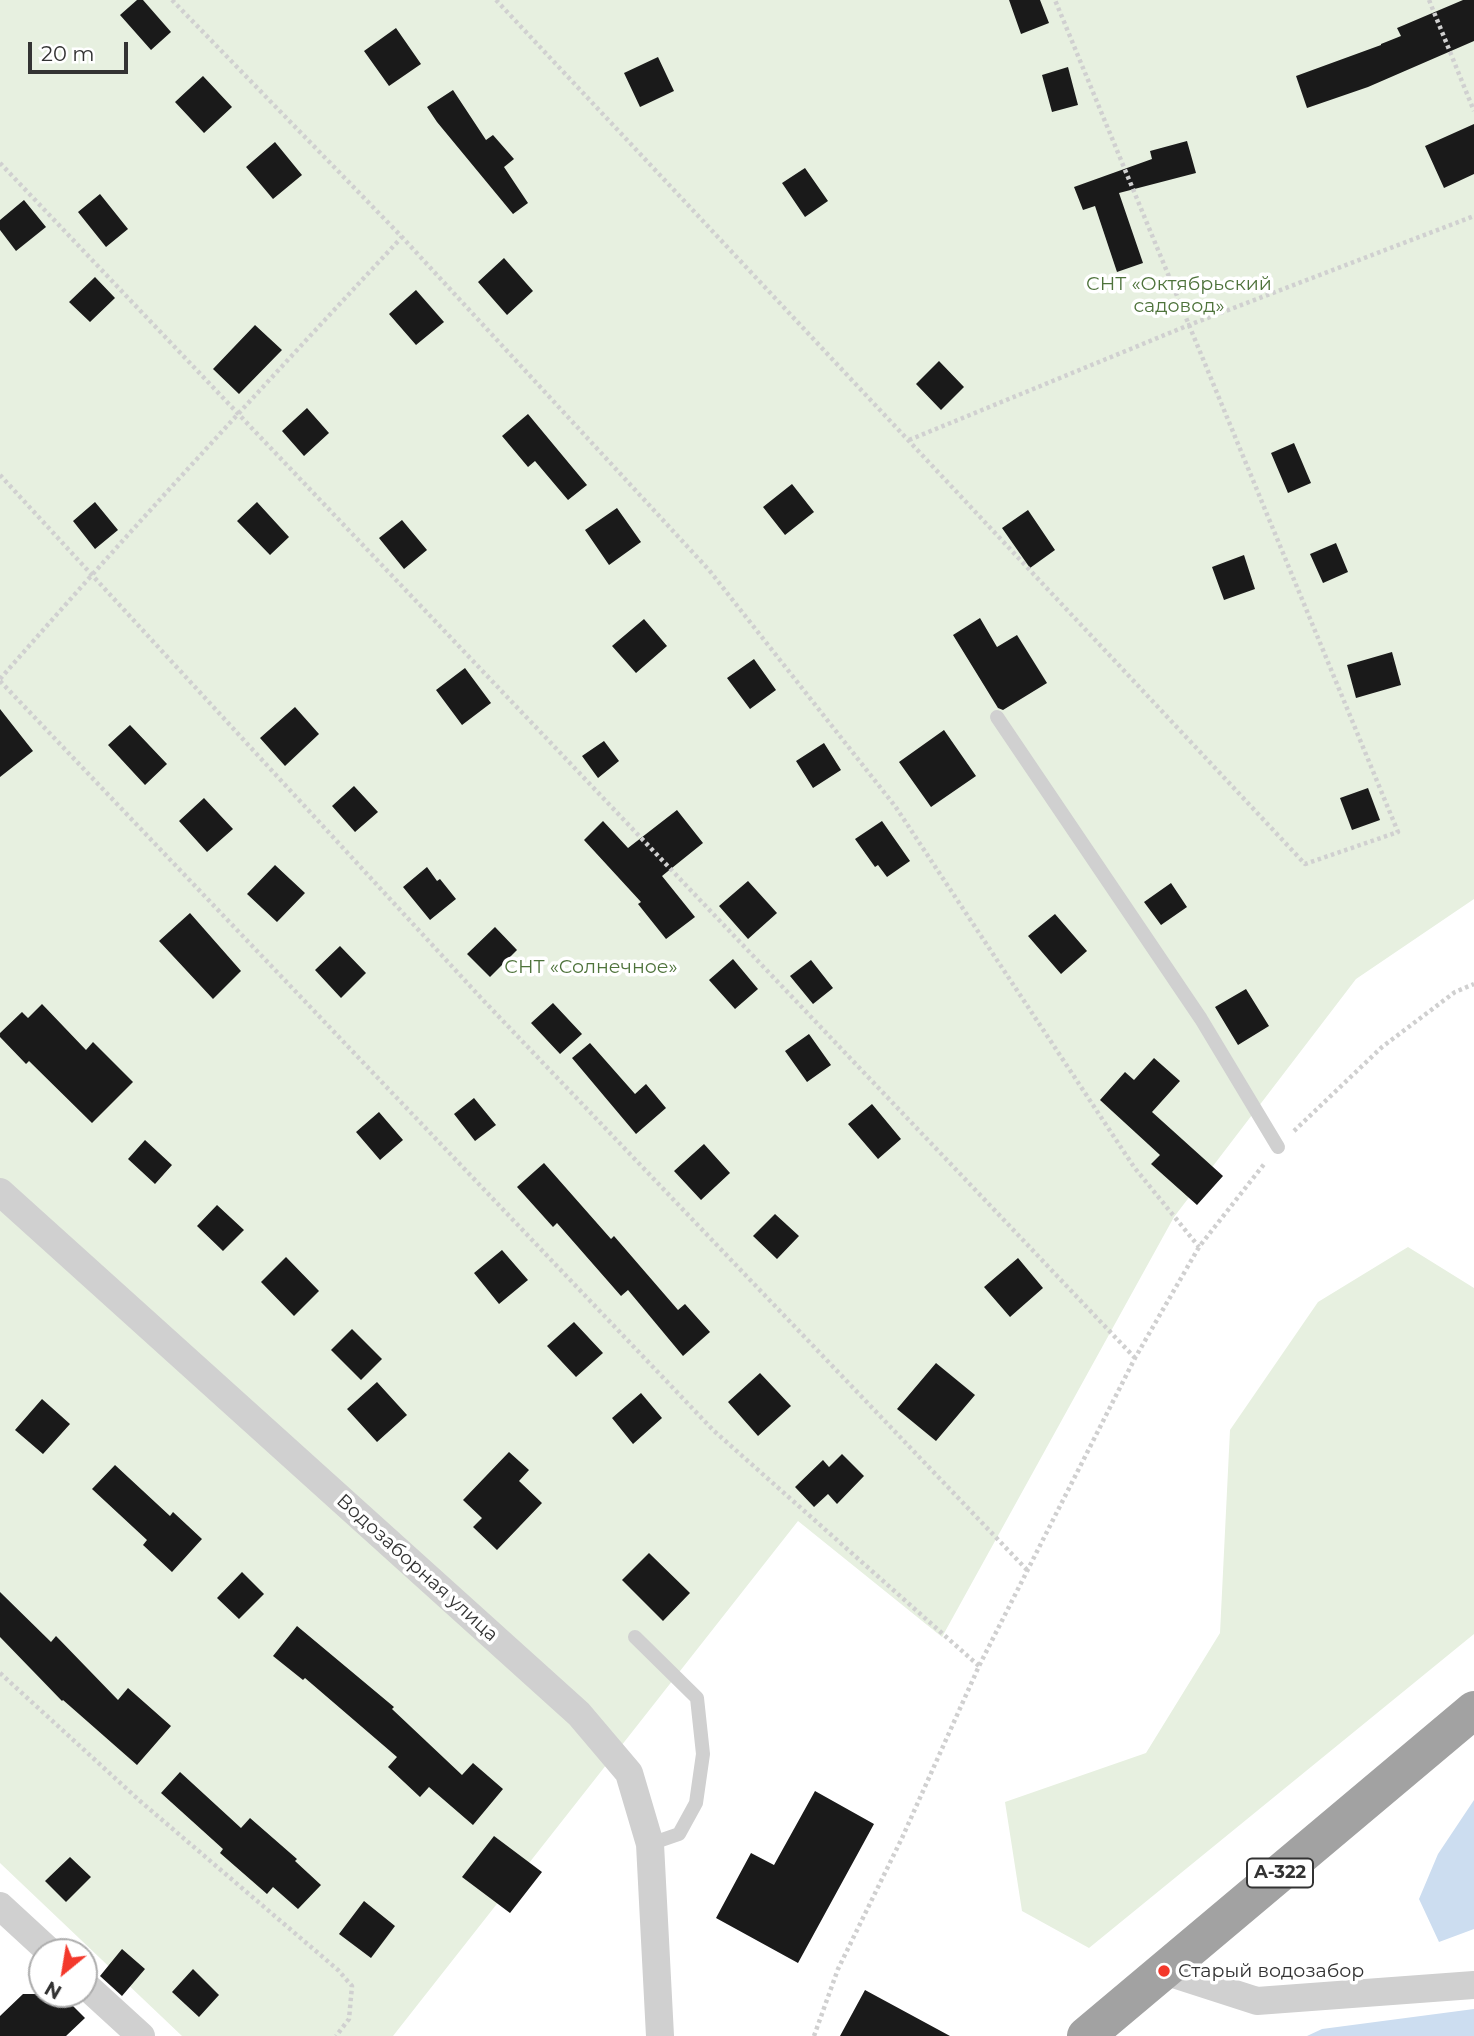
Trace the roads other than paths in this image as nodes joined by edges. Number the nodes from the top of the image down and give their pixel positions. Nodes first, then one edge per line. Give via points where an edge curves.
1 (997, 717) dead end
2 (1278, 1147) road end
3 (0, 1192) edge
4 (635, 1637) dead end
5 (1474, 1710) edge
6 (650, 1844) junction
7 (0, 1906) edge
8 (35, 1938) edge
9 (1164, 1971) junction
10 (1474, 1984) edge
11 (98, 1997) edge
12 (141, 2036) edge
13 (660, 2036) edge
14 (1086, 2036) edge

1 - 2 lane via 1200,1019
3 - 6 street, Водозаборная улица via 579,1714 629,1773
4 - 6 lane via 697,1698 703,1754 696,1803 679,1834
5 - 9 highway, А-322
6 - 13 street, Водозаборная улица
7 - 8 street
9 - 10 street via 1257,2001
9 - 14 highway, А-322
11 - 12 street

